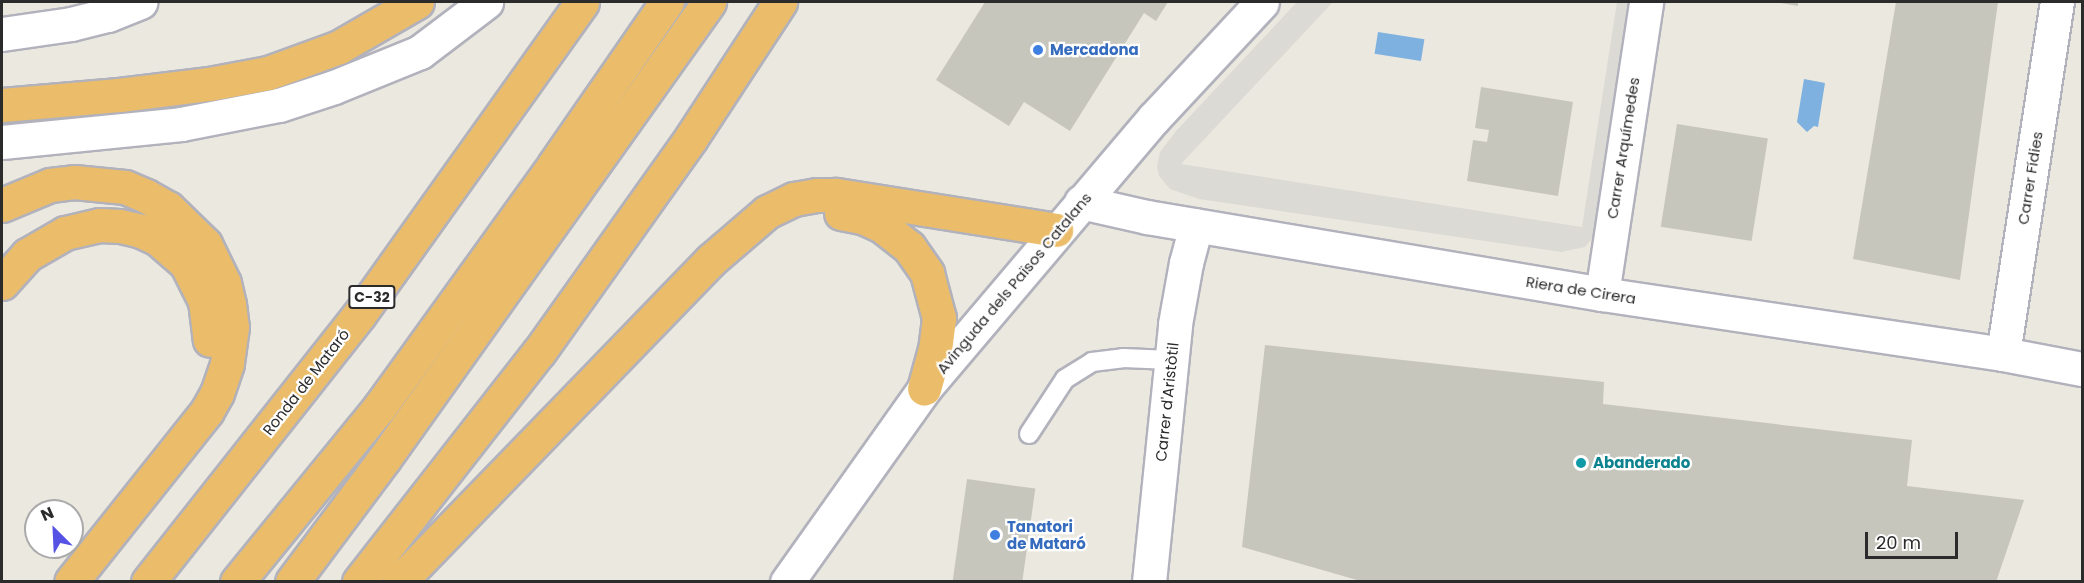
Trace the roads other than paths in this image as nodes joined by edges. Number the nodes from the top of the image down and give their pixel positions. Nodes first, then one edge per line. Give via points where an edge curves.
1 (140, 2) edge
2 (417, 2) edge
3 (486, 2) edge
4 (582, 2) edge
5 (667, 2) edge
6 (709, 2) edge
7 (780, 2) edge
8 (1262, 2) edge
9 (1646, 2) edge
10 (2058, 2) edge
11 (2, 34) edge
12 (2, 105) edge
13 (2, 142) edge
14 (1081, 202) junction
15 (2, 205) edge
16 (1196, 225) junction
17 (1056, 231) junction
18 (2, 283) edge
19 (1602, 294) junction
20 (648, 324) junction
21 (2003, 354) junction
22 (1171, 360) junction
23 (2082, 369) edge
24 (924, 389) junction
25 (1029, 434) dead end
26 (54, 582) edge
27 (71, 582) edge
28 (148, 582) edge
29 (237, 582) edge
30 (292, 582) edge
31 (359, 582) edge
32 (399, 582) edge
33 (787, 582) edge
34 (1149, 582) edge

1 - 11 street via 71,24
2 - 12 highway via 339,47 268,73 119,95
3 - 13 street via 420,52 279,105 181,124
4 - 28 highway, Ronda de Mataró / C-32 via 359,315
5 - 29 highway via 379,408
6 - 30 highway
7 - 31 highway via 684,147 545,342
8 - 14 street, Avinguda dels Països Catalans
9 - 19 street, Carrer Arquímedes
10 - 21 street, Carrer Fídies
14 - 16 street, Riera de Cirera
14 - 17 street, Avinguda dels Països Catalans
15 - 27 highway via 50,185 74,182 125,188 146,196 168,208 204,244 224,283 229,304 229,354 207,411
16 - 19 street, Riera de Cirera
16 - 22 street, Carrer d'Aristòtil
17 - 20 highway via 836,195 794,199 767,212 711,260
17 - 24 street, Avinguda dels Països Catalans
18 - 26 highway via 27,255 45,242 81,228 120,226 158,239 176,252 195,277 209,318 207,358 187,407
19 - 21 street, Riera de Cirera
20 - 24 highway via 681,314 784,218 832,211 862,217 897,236 927,273 939,318
20 - 32 highway
21 - 23 street, Riera de Cirera
22 - 25 lane via 1123,358 1092,362 1065,379
22 - 34 street, Carrer d'Aristòtil
24 - 33 street, Avinguda dels Països Catalans

